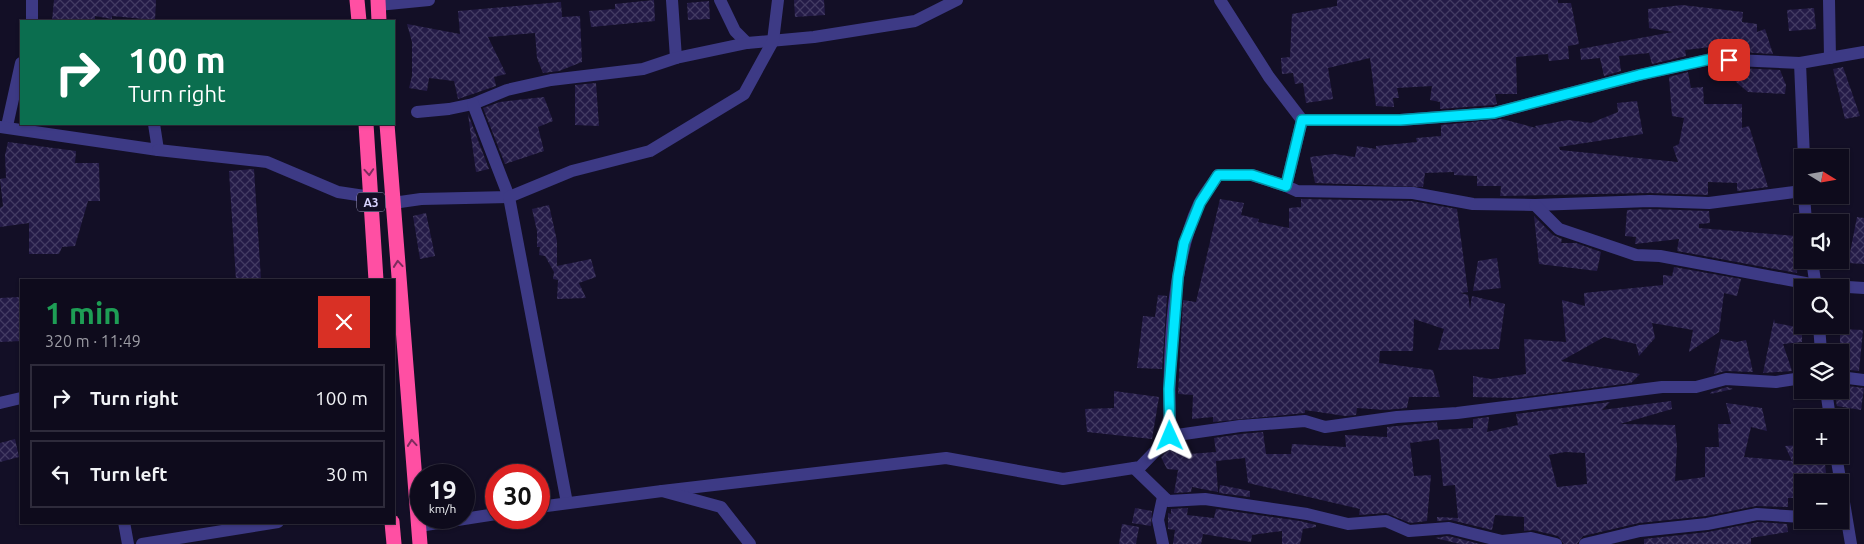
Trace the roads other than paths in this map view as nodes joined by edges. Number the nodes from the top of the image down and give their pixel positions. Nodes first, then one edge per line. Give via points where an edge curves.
1 (32, 0) edge
2 (357, 0) edge
3 (424, 0) edge
4 (429, 0) edge
5 (672, 0) edge
6 (720, 0) edge
7 (778, 0) edge
8 (957, 0) edge
9 (1220, 0) edge
10 (1829, 0) edge
11 (378, 2) edge
12 (32, 20) edge
13 (359, 20) edge
14 (379, 20) edge
15 (773, 41) junction
16 (747, 43) junction
17 (1864, 52) edge
18 (676, 58) junction
19 (1830, 58) junction
20 (1800, 63) junction
21 (20, 67) edge
22 (473, 104) junction
23 (417, 112) dead end
24 (1302, 120) junction
25 (154, 125) edge
26 (366, 125) edge
27 (387, 125) edge
28 (4, 126) edge
29 (1804, 149) edge
30 (158, 150) junction
31 (1286, 186) junction
32 (1794, 192) edge
33 (370, 197) junction
34 (509, 197) junction
35 (393, 203) junction
36 (1535, 205) junction
37 (376, 279) edge
38 (1794, 282) edge
39 (1849, 287) edge
40 (1864, 288) edge
41 (1849, 378) edge
42 (1794, 379) edge
43 (1864, 380) edge
44 (20, 398) edge
45 (0, 403) edge
46 (1170, 436) junction
47 (414, 464) edge
48 (1134, 468) junction
49 (662, 491) junction
50 (1163, 497) junction
51 (567, 503) junction
52 (550, 505) edge
53 (1794, 516) edge
54 (124, 524) edge
55 (266, 524) edge
56 (392, 524) edge
57 (419, 529) edge
58 (1847, 529) edge
59 (128, 544) edge
60 (142, 544) edge
61 (394, 544) edge
62 (420, 544) edge
63 (750, 544) edge
64 (1163, 544) edge
65 (1556, 544) edge
66 (1585, 544) edge
67 (1851, 544) edge

1 - 12 street
2 - 13 highway
3 - 4 street
3 - 11 street
5 - 18 street
6 - 16 street via 735,32
7 - 15 street
8 - 15 street via 915,21
9 - 24 street via 1269,77
10 - 19 street
11 - 14 highway
15 - 16 street
15 - 34 street via 744,94 650,151 572,171
16 - 18 street
17 - 19 street
18 - 22 street via 643,69 533,84 507,90
19 - 20 street
20 - 24 street via 1711,59 1494,113 1400,120
20 - 29 street
21 - 28 street
22 - 23 street
22 - 34 street
24 - 31 street
25 - 30 street
26 -> 33 highway, A3
27 - 35 highway, A3
28 - 30 street
30 - 33 street via 267,162 338,192
31 - 36 street via 1297,191 1413,193 1473,204
31 - 46 street via 1252,175 1218,175 1200,203 1184,243 1178,277 1169,389
32 - 36 street via 1709,203 1650,201
33 - 37 highway, A3
34 - 35 street via 421,199
34 - 51 street
47 -> 35 highway, A3
36 - 38 street via 1559,229 1636,255 1660,256
39 - 40 street
41 - 43 street
42 - 46 street via 1776,382 1726,378 1696,387 1662,387 1325,427 1305,421
44 - 45 street
46 - 48 street via 1140,467
48 - 49 street via 1063,479 946,458
48 - 50 street
49 - 51 street
49 - 63 street via 721,507
50 - 64 street via 1158,520
50 - 65 street via 1168,502 1205,499 1307,514 1348,524 1386,521 1409,531 1449,528 1502,540 1531,538
51 - 52 street
53 - 66 street via 1757,514 1707,524 1640,531
54 - 59 street
55 - 60 street
56 - 61 highway
57 - 62 highway, A3
58 - 67 street

